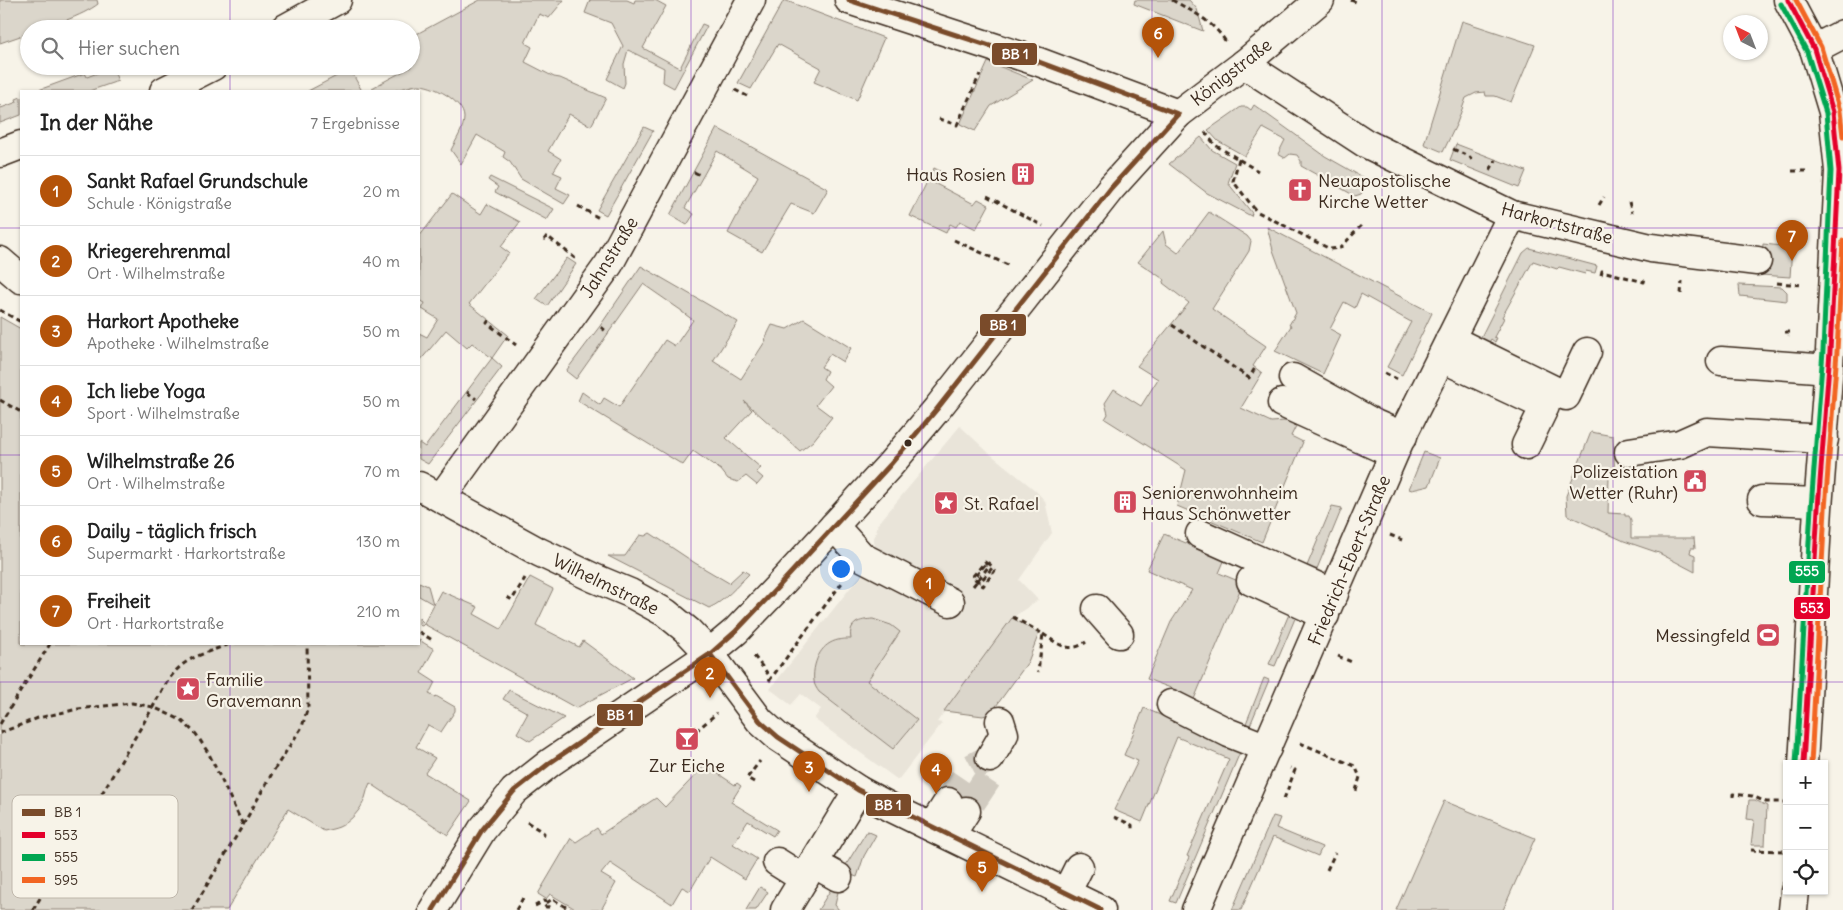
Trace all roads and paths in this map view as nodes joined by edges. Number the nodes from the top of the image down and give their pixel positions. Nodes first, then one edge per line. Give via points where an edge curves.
1 (336, 0) edge
2 (751, 0) edge
3 (1172, 0) edge
4 (1320, 0) edge
5 (1351, 0) edge
6 (1788, 0) edge
7 (866, 3) edge
8 (1358, 3) dead end
9 (300, 20) edge
10 (1221, 33) dead end
11 (1843, 34) edge
12 (992, 47) junction
13 (1814, 49) junction
14 (1244, 64) junction
15 (195, 75) edge
16 (166, 90) edge
17 (1178, 114) junction
18 (939, 119) dead end
19 (1202, 128) dead end
20 (20, 145) edge
21 (0, 153) edge
22 (1239, 159) junction
23 (1792, 171) dead end
24 (1806, 171) dead end
25 (1258, 172) dead end
26 (987, 196) dead end
27 (1022, 209) dead end
28 (1014, 210) dead end
29 (1020, 213) dead end
30 (1512, 214) junction
31 (1361, 226) dead end
32 (544, 240) dead end
33 (954, 240) dead end
34 (1835, 244) junction
35 (0, 261) edge
36 (1757, 262) joint
37 (1601, 275) dead end
38 (600, 276) junction
39 (20, 278) edge
40 (1637, 280) dead end
41 (1032, 289) junction
42 (0, 310) edge
43 (489, 320) dead end
44 (20, 321) edge
45 (1172, 325) dead end
46 (1446, 348) junction
47 (1587, 352) dead end
48 (539, 361) junction
49 (1721, 362) dead end
50 (1255, 368) dead end
51 (1829, 369) junction
52 (1293, 378) dead end
53 (0, 400) edge
54 (1282, 403) dead end
55 (20, 411) edge
56 (1831, 424) edge
57 (1398, 445) junction
58 (1526, 445) dead end
59 (1629, 452) dead end
60 (430, 492) edge
61 (1762, 500) dead end
62 (1818, 502) junction
63 (834, 526) junction
64 (1200, 534) dead end
65 (862, 557) junction
66 (998, 568) dead end
67 (1250, 581) dead end
68 (978, 582) junction
69 (976, 589) dead end
70 (950, 602) dead end
71 (1329, 604) junction
72 (1013, 617) dead end
73 (1109, 622) dead end
74 (420, 633) edge
75 (1043, 634) junction
76 (434, 640) dead end
77 (49, 645) edge
78 (227, 645) edge
79 (307, 645) edge
80 (710, 654) junction
81 (1038, 672) dead end
82 (743, 700) junction
83 (1171, 704) dead end
84 (153, 707) junction
85 (1000, 722) dead end
86 (0, 724) edge
87 (0, 732) edge
88 (689, 737) dead end
89 (1271, 740) junction
90 (990, 758) dead end
91 (1803, 760) edge
92 (921, 762) dead end
93 (932, 770) dead end
94 (1295, 770) dead end
95 (858, 790) junction
96 (1355, 794) dead end
97 (101, 795) edge
98 (1733, 797) dead end
99 (1284, 799) dead end
100 (1783, 802) edge
101 (957, 806) tunnel mouth
102 (1114, 817) dead end
103 (244, 825) junction
104 (1132, 831) dead end
105 (941, 832) junction
106 (1750, 850) dead end
107 (1783, 851) edge
108 (1335, 852) dead end
109 (777, 862) dead end
110 (1079, 867) dead end
111 (1327, 870) dead end
112 (809, 871) junction
113 (838, 878) dead end
114 (450, 884) junction
115 (1066, 893) junction
116 (1795, 895) edge
117 (40, 898) edge
118 (523, 898) dead end
119 (535, 906) dead end
120 (33, 910) edge
121 (192, 910) edge
122 (433, 910) edge
123 (455, 910) edge
124 (516, 910) edge
125 (571, 910) edge
126 (785, 910) edge
127 (1101, 910) edge
128 (1196, 910) edge
129 (1794, 910) edge

1 - 9 street
2 - 38 street, Jahnstraße
3 - 10 path
4 - 14 street, Königstraße
5 - 8 path
6 - 13 street
7 - 12 street
11 - 13 street
12 - 17 street
12 - 18 path via 957,125
13 - 34 street via 1833,112 1839,170
14 - 17 street, Königstraße
14 - 30 street, Harkortstraße via 1365,143
15 - 16 street
17 - 41 street, Königstraße via 1111,188
19 - 22 path via 1215,145
20 - 21 street
22 - 25 path
22 - 31 path via 1233,181 1256,211 1330,250 1340,248
23 - 24 path
26 - 28 path
27 - 29 path
30 - 36 street, Harkortstraße via 1651,248
30 - 46 street, Friedrich-Ebert-Straße
32 - 38 path via 547,236
33 - 41 path via 1018,270
34 - 36 path via 1759,241
34 - 51 street
35 - 39 street
37 - 40 path via 1602,271
38 - 48 street, Jahnstraße
41 - 63 street, Königstraße via 938,409
42 - 44 path
43 - 48 path via 487,324
45 - 50 path via 1249,378
46 - 47 street via 1566,396
46 - 57 street, Friedrich-Ebert-Straße
46 - 58 street via 1544,406
48 - 60 street, Jahnstraße
49 - 51 street
51 - 56 street
52 - 57 street via 1375,424
53 - 55 path
54 - 57 street
56 - 59 street via 1707,432 1680,444
56 - 62 street
57 - 71 street, Friedrich-Ebert-Straße
60 - 80 street, Wilhelmstraße via 539,552 666,613
61 - 62 street
62 - 91 street
63 - 65 street
63 - 80 street, Königstraße via 742,625
64 - 71 street
65 - 70 street
65 - 82 path
66 - 68 path via 983,586
67 - 71 street
68 - 68 path via 981,576 989,566 985,562 973,576 979,581 980,582 993,567 987,562 983,568 978,573 974,578
68 - 69 path
71 - 89 street, Friedrich-Ebert-Straße
72 - 75 path
73 - 75 path via 1079,647 1059,645
74 - 76 path
75 - 81 path
77 - 86 path
78 - 84 path via 196,655 180,665 167,680
79 - 103 path via 308,707 302,727
80 - 82 street, Wilhelmstraße
80 - 114 street, Königstraße via 550,762 514,791 482,830
82 - 88 path via 719,711
82 - 95 street, Wilhelmstraße via 778,737
83 - 89 street via 1229,733
84 - 87 path via 132,703 78,709 38,718
84 - 97 path
84 - 103 path via 181,720 196,734
85 - 90 street via 1004,734
89 - 96 path via 1355,766 1360,777
89 - 128 street, Friedrich-Ebert-Straße
92 - 93 path
94 - 99 path
95 - 105 street, Wilhelmstraße
95 - 112 street
98 - 100 path via 1734,794 1766,802
101 - 105 street
102 - 104 path via 1132,826
103 - 121 path
105 - 115 street, Wilhelmstraße
106 - 107 path
108 - 111 path
109 - 112 street
110 - 115 street
112 - 113 street
112 - 126 street
114 - 122 street, Königstraße
114 - 123 street
115 - 127 street, Wilhelmstraße
116 - 129 street
117 - 120 path
118 - 124 path
119 - 125 path via 544,901 548,903 549,906 546,908 544,905 548,902 549,900 552,899

